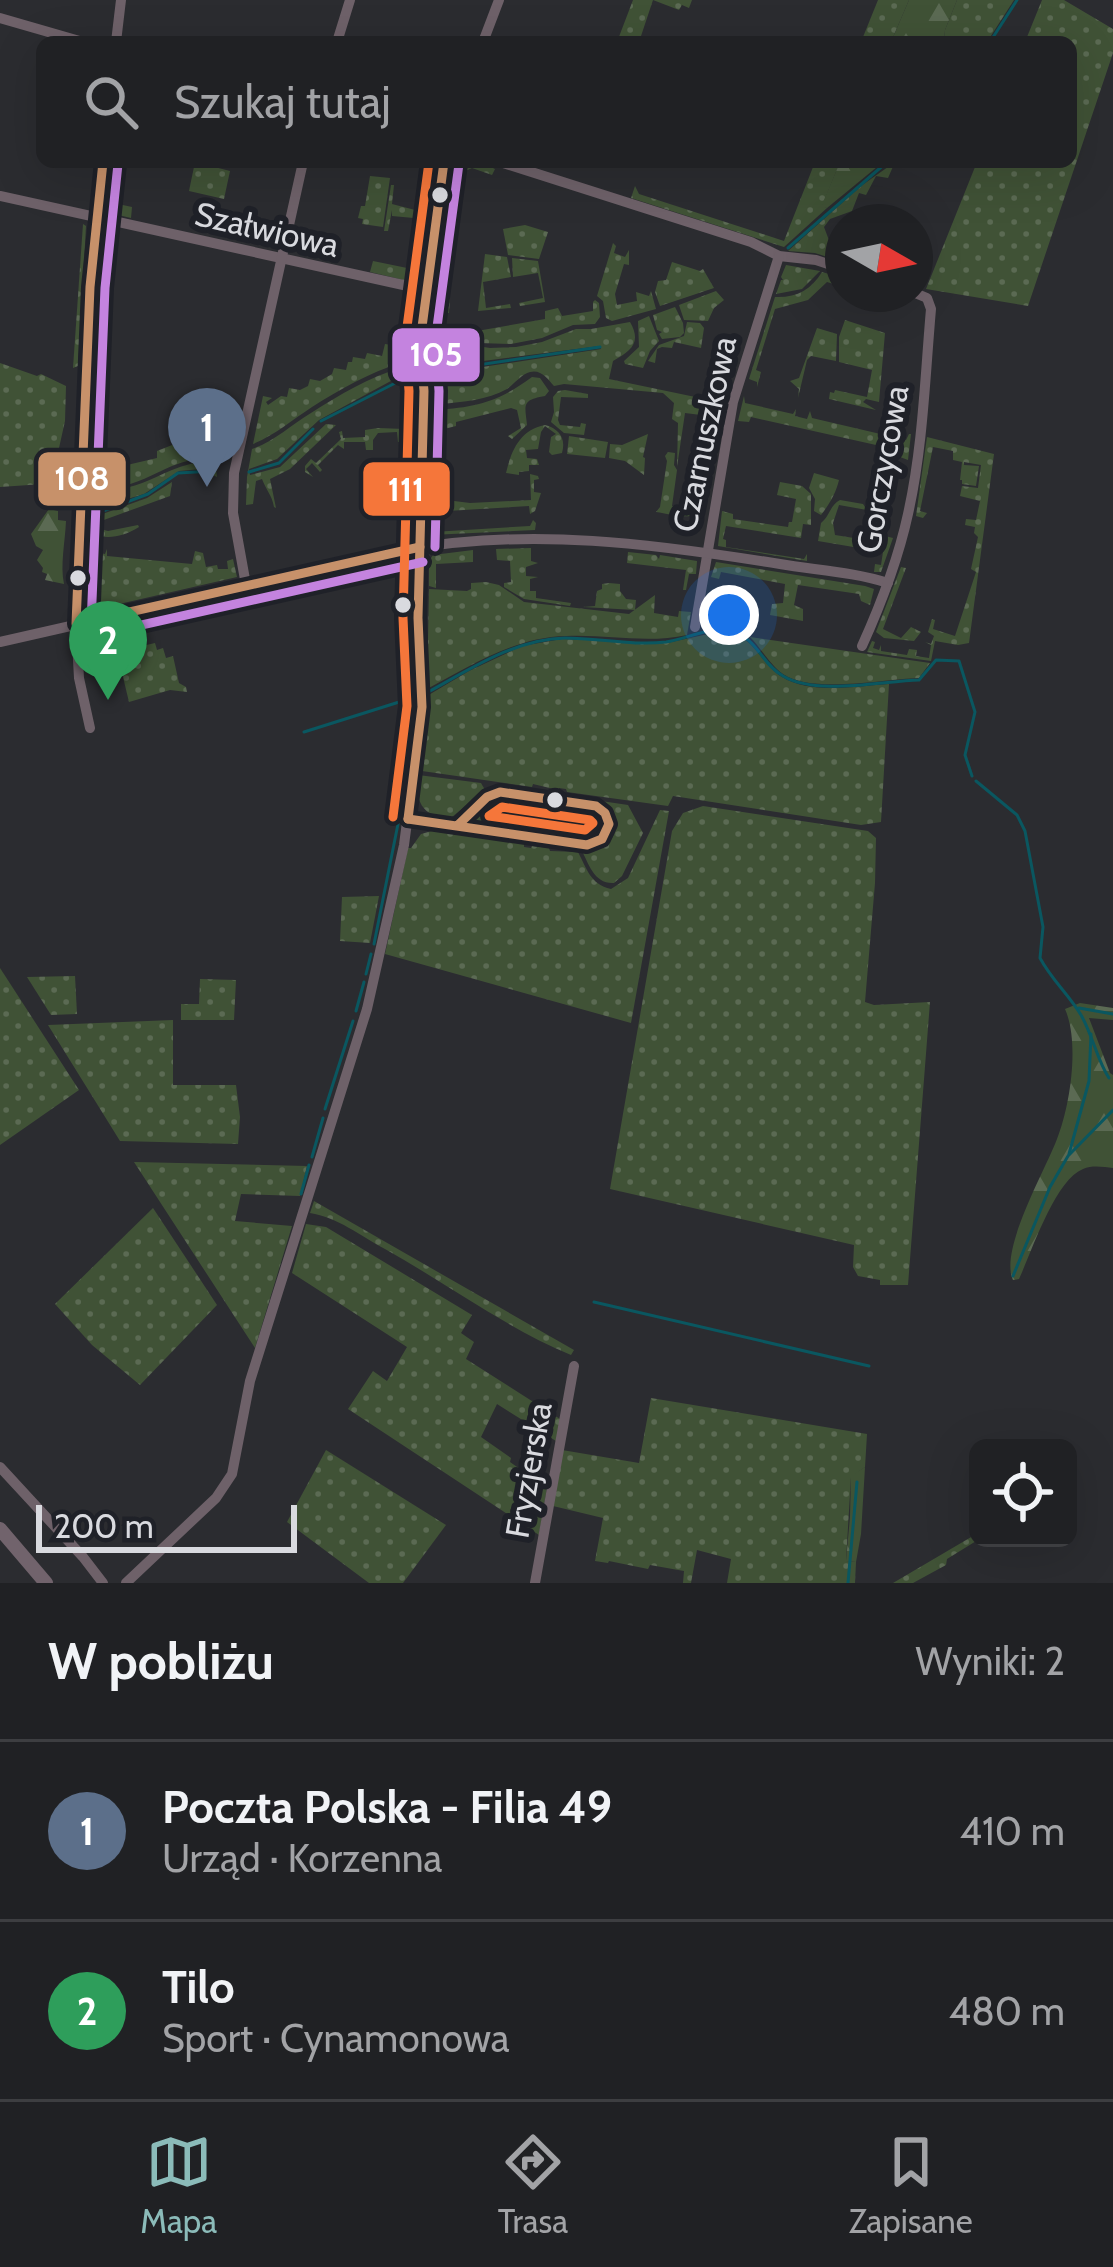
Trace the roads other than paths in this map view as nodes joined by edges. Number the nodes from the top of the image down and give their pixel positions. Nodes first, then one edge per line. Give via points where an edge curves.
1 (121, 0) edge
2 (350, 0) edge
3 (499, 0) edge
4 (0, 18) edge
5 (62, 36) edge
6 (117, 36) edge
7 (339, 36) edge
8 (485, 36) edge
9 (102, 168) edge
10 (303, 168) edge
11 (443, 168) edge
12 (519, 168) edge
13 (0, 196) edge
14 (97, 218) junction
15 (779, 256) junction
16 (281, 260) junction
17 (825, 263) edge
18 (426, 290) junction
19 (931, 312) edge
20 (420, 547) junction
21 (706, 552) junction
22 (888, 583) junction
23 (246, 586) junction
24 (76, 624) junction
25 (695, 627) dead end
26 (0, 642) edge
27 (862, 646) dead end
28 (90, 728) dead end
29 (574, 1366) dead end
30 (0, 1467) edge
31 (0, 1529) edge
32 (46, 1583) edge
33 (103, 1583) edge
34 (126, 1583) edge
35 (535, 1583) edge

1 - 6 street
2 - 7 street
3 - 8 street
4 - 5 street
9 - 14 street
10 - 16 street
11 - 18 street
12 - 15 street
13 - 14 street, Szałwiowa
14 - 16 street, Szałwiowa
14 - 24 street
15 - 17 street
15 - 21 street, Czarnuszkowa via 733,402
16 - 18 street, Szałwiowa
16 - 23 street via 234,473
18 - 20 street
19 - 22 street, Gorczycowa via 917,465
20 - 21 street via 553,539
20 - 23 street
20 - 34 street via 422,706 404,845 367,1009 250,1381 232,1474
21 - 22 street
21 - 25 street, Czarnuszkowa
22 - 27 street, Gorczycowa
23 - 24 street
24 - 26 street
24 - 28 street
29 - 35 street, Fryzjerska
30 - 33 street
31 - 32 street

